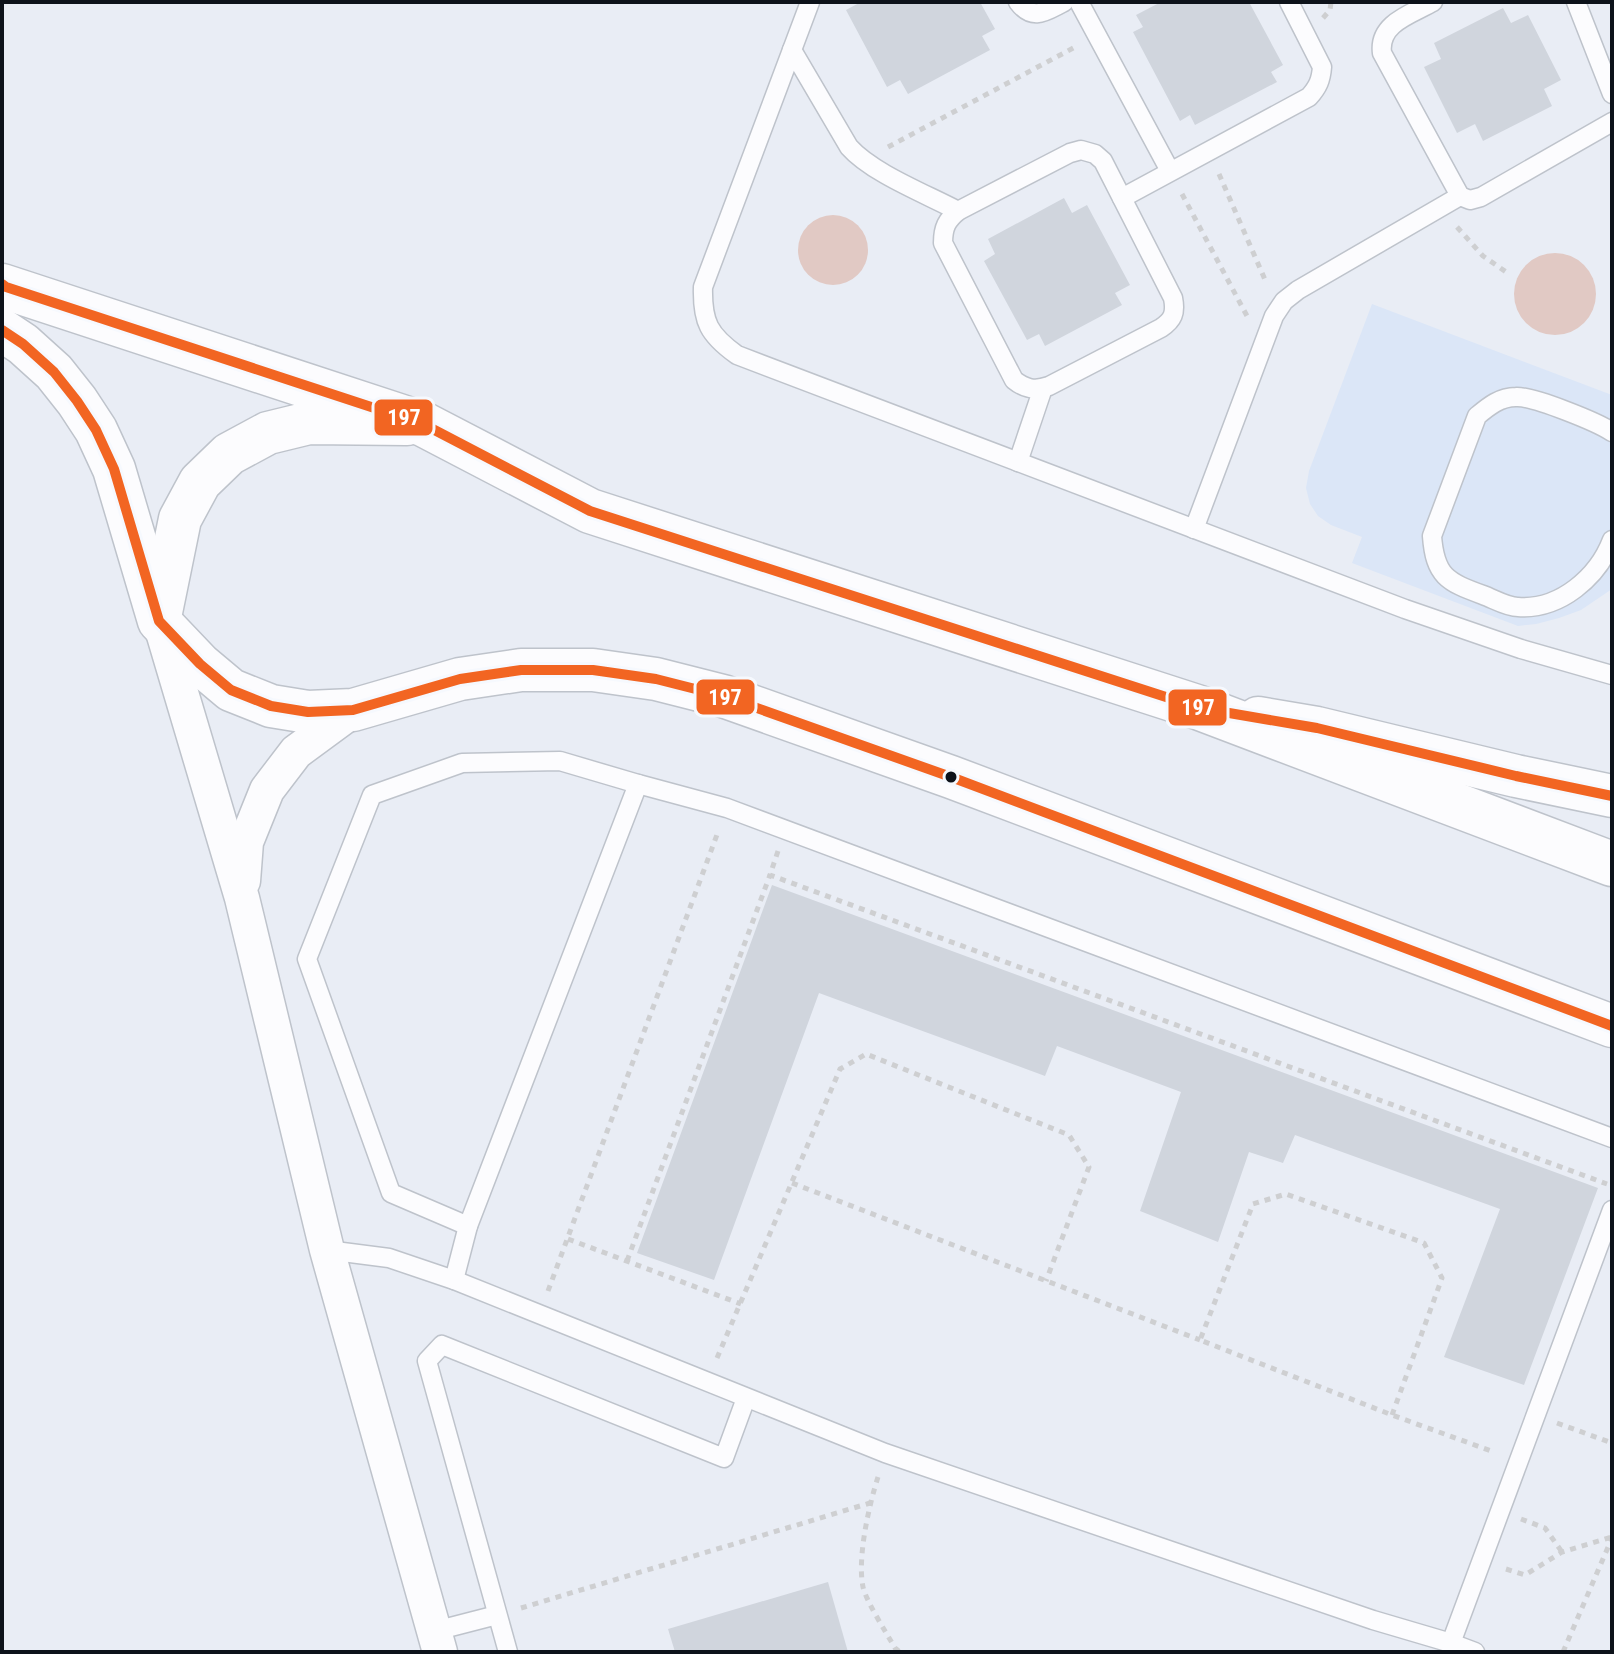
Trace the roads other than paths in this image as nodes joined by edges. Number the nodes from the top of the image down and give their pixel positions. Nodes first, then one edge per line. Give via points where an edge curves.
1 (1018, 2) edge
2 (1064, 2) edge
3 (1079, 2) edge
4 (1289, 2) edge
5 (1433, 2) edge
6 (1576, 2) edge
7 (803, 6) edge
8 (792, 50) junction
9 (1612, 94) edge
10 (1612, 122) edge
11 (1170, 171) junction
12 (1460, 196) junction
13 (1122, 198) junction
14 (958, 211) junction
15 (3, 285) edge
16 (2, 330) edge
17 (1043, 388) junction
18 (423, 424) junction
19 (1612, 432) edge
20 (1018, 462) junction
21 (1194, 529) junction
22 (1612, 540) edge
23 (159, 621) junction
24 (1612, 675) edge
25 (1200, 708) junction
26 (353, 710) junction
27 (638, 784) junction
28 (1612, 796) edge
29 (1612, 864) edge
30 (242, 898) junction
31 (1612, 1026) edge
32 (1612, 1138) edge
33 (1612, 1210) edge
34 (468, 1226) junction
35 (327, 1250) junction
36 (454, 1280) junction
37 (746, 1398) junction
38 (497, 1615) junction
39 (438, 1642) edge
40 (1451, 1643) junction
41 (508, 1652) edge
42 (1475, 1652) edge

1 - 2 lane via 1037,14
3 - 11 lane
4 - 11 lane via 1322,67 1317,88
5 - 12 lane via 1388,28 1382,53
6 - 9 lane
7 - 8 lane
8 - 14 lane via 849,147 863,161
8 - 20 lane via 703,287 707,326 737,355
10 - 12 lane via 1481,197
11 - 13 lane
12 - 21 lane via 1298,290 1278,309
13 - 14 lane via 1103,161 1081,150
13 - 17 lane via 1173,298 1173,317
14 - 17 lane via 944,226 943,243 1014,380 1027,388
15 - 18 main road
16 - 23 street via 54,372 96,430 114,469
17 - 20 lane
18 - 23 street via 309,423 268,433 229,454 200,482 180,519
18 - 25 main road via 590,511
19 - 22 lane via 1529,398 1490,405 1477,416 1432,536 1434,554 1447,578 1516,608 1557,599 1576,588 1593,574
20 - 21 lane
21 - 24 lane via 1469,632
23 - 26 street via 231,690 271,706 308,712
23 - 30 street
25 - 28 street via 1317,728
25 - 29 main road
26 - 30 street via 296,752 267,790 246,842
26 - 31 street via 460,679 521,670 593,670 710,692
27 - 32 lane via 727,808
27 - 34 lane
27 - 34 lane via 560,761 462,763 372,795 307,959 391,1193
30 - 35 street
33 - 40 lane
34 - 36 lane
35 - 36 lane via 389,1258
35 - 39 street
36 - 37 lane
37 - 38 lane via 724,1458 442,1345 427,1361
37 - 40 lane via 885,1453
38 - 39 lane
38 - 41 lane
40 - 42 lane

